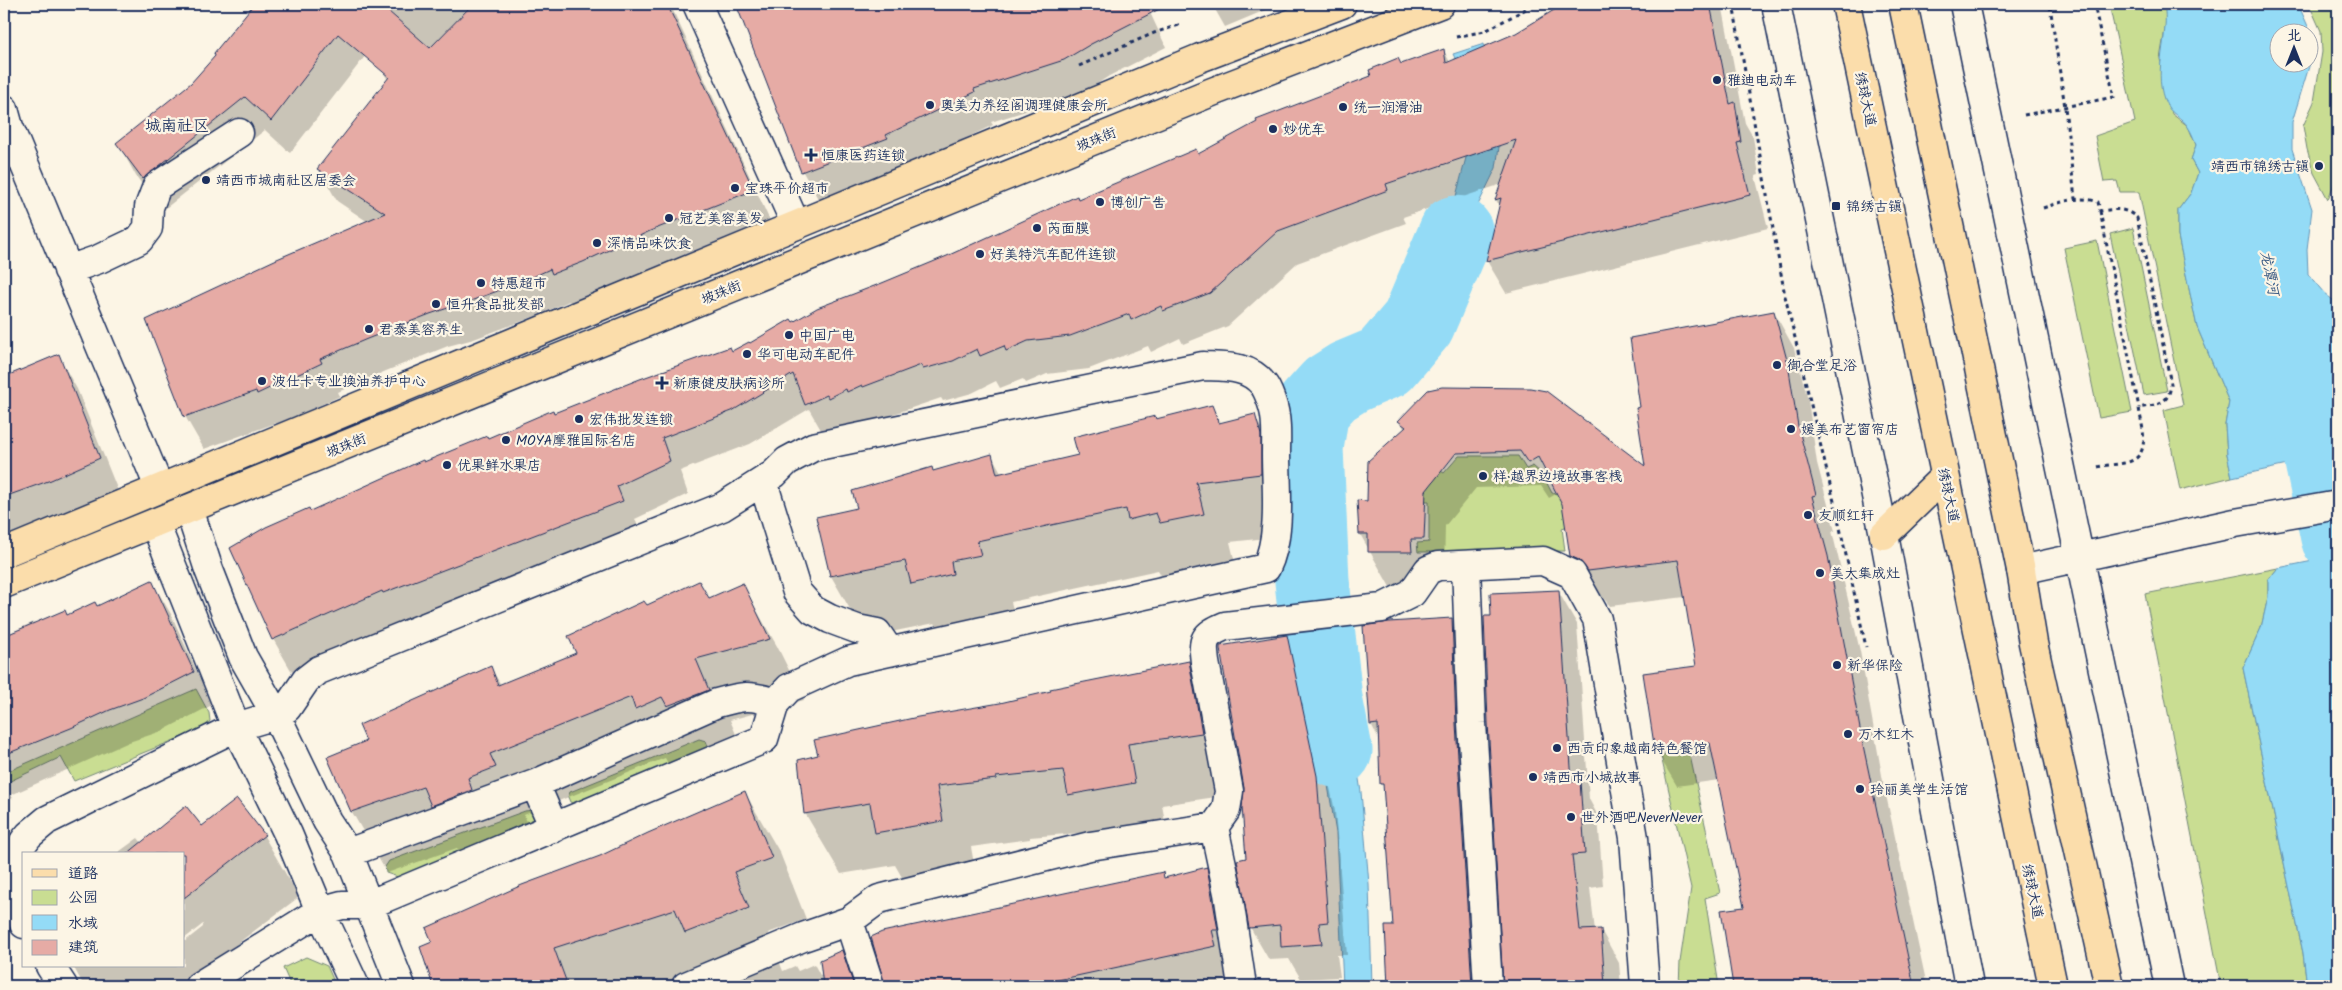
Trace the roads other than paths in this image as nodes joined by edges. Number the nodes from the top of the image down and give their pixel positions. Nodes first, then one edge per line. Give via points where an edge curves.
1 (696, 4) edge
2 (1342, 4) edge
3 (1440, 4) edge
4 (1776, 4) edge
5 (1846, 4) edge
6 (1903, 4) edge
7 (1964, 4) edge
8 (4, 109) edge
9 (239, 133) dead end
10 (796, 224) junction
11 (68, 270) junction
12 (1945, 476) junction
13 (762, 482) junction
14 (159, 488) junction
15 (2338, 505) edge
16 (189, 509) junction
17 (155, 523) junction
18 (1884, 535) junction
19 (4, 552) edge
20 (2079, 557) junction
21 (1466, 565) junction
22 (2021, 570) junction
23 (4, 584) edge
24 (890, 652) junction
25 (775, 703) junction
26 (276, 714) junction
27 (236, 727) junction
28 (535, 784) junction
29 (1214, 827) junction
30 (554, 828) junction
31 (348, 853) junction
32 (368, 905) junction
33 (320, 911) junction
34 (22, 919) edge
35 (849, 921) junction
36 (51, 968) edge
37 (64, 986) edge
38 (199, 986) edge
39 (355, 986) edge
40 (401, 986) edge
41 (686, 986) edge
42 (870, 986) edge
43 (1242, 986) edge
44 (1488, 986) edge
45 (1645, 986) edge
46 (1969, 986) edge
47 (2053, 986) edge
48 (2109, 986) edge
49 (2169, 986) edge

1 - 10 street
2 - 10 main road via 1200,58
3 - 16 main road, 坡珠街 via 1212,92
4 - 18 street
5 - 12 main road, 绣球大道
6 - 22 main road
7 - 20 street
8 - 11 street
9 - 11 street via 158,186 148,207 148,228 139,240
10 - 14 main road
11 - 14 street
12 - 18 main road
12 - 47 main road, 绣球大道
13 - 24 street via 797,592 813,610 830,619 878,633
13 - 24 street via 787,460 813,447 1203,366 1232,367 1248,372 1264,384 1275,414 1276,485 1274,535 1266,568
13 - 26 street via 722,508 319,670 306,680 287,708
14 - 19 main road
15 - 20 street via 2235,523
16 - 17 main road, 坡珠街
16 - 26 street via 243,656
17 - 23 main road, 坡珠街
17 - 27 street
18 - 46 street
20 - 22 street
20 - 49 street
21 - 29 street via 1438,566 1428,570 1412,593 1382,608 1225,626 1209,633 1203,646 1229,791 1226,810
21 - 44 street
21 - 45 street via 1542,561 1572,574 1597,619 1634,838
22 - 48 main road via 2033,643
24 - 25 street via 848,661 789,688
25 - 28 street via 755,696 717,703
25 - 30 street via 764,739
26 - 27 street
26 - 31 street via 327,822
27 - 33 street via 288,834
27 - 34 street via 47,820 28,837 13,874 16,904
28 - 30 street
28 - 31 street
29 - 35 street via 1090,846 879,899
29 - 43 street
30 - 32 street
31 - 32 street
32 - 33 street via 342,905
32 - 40 street
33 - 38 street
33 - 39 street
35 - 41 street
35 - 42 street
36 - 37 street

